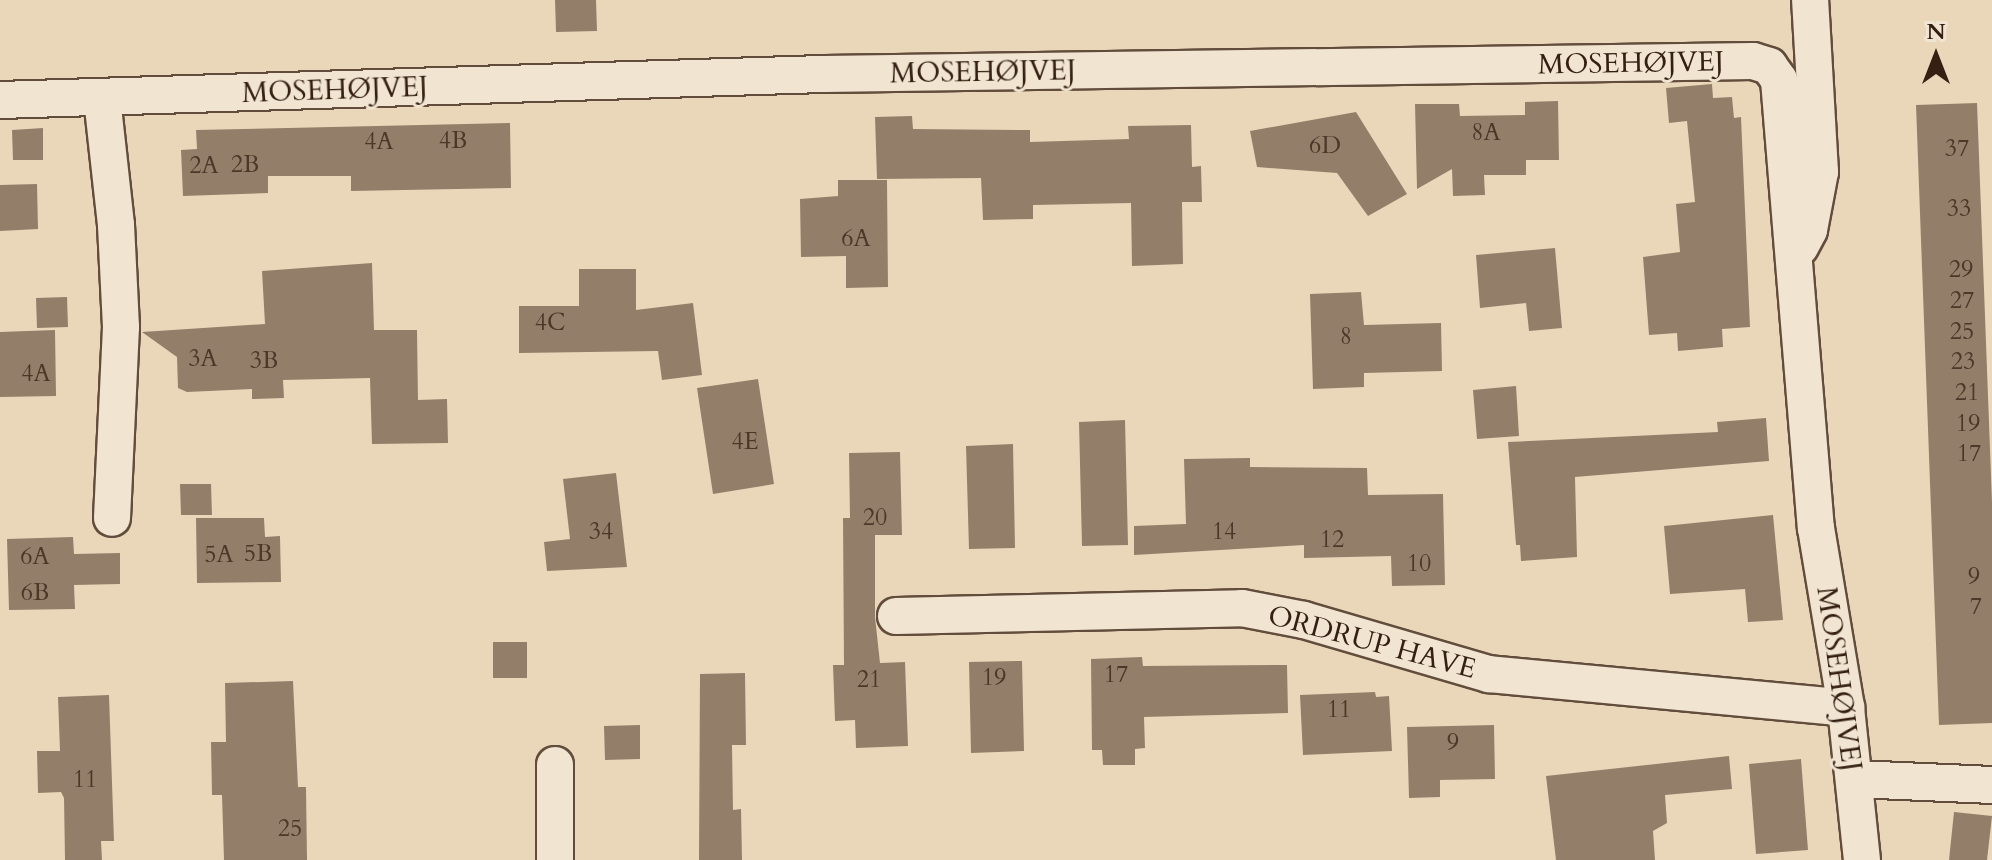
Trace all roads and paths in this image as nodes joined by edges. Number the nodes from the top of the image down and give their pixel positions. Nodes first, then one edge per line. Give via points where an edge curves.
1 (1810, 0) edge
2 (102, 98) junction
3 (0, 100) edge
4 (1794, 259) junction
5 (112, 518) dead end
6 (896, 616) dead end
7 (1846, 708) junction
8 (555, 765) dead end
9 (1855, 779) junction
10 (1992, 785) edge
11 (555, 860) edge
12 (1862, 860) edge

1 - 4 street, MOSEHØJVEJ via 1820,172 1809,230
2 - 3 street, MOSEHØJVEJ
2 - 4 street, MOSEHØJVEJ via 824,74 1753,61 1769,66 1779,80
2 - 5 street via 121,327
4 - 7 street, MOSEHØJVEJ via 1816,528
6 - 7 street, ORDRUP HAVE via 1242,608 1304,620 1489,674
7 - 9 street, MOSEHØJVEJ
8 - 11 street
9 - 10 street
9 - 12 street, MOSEHØJVEJ

